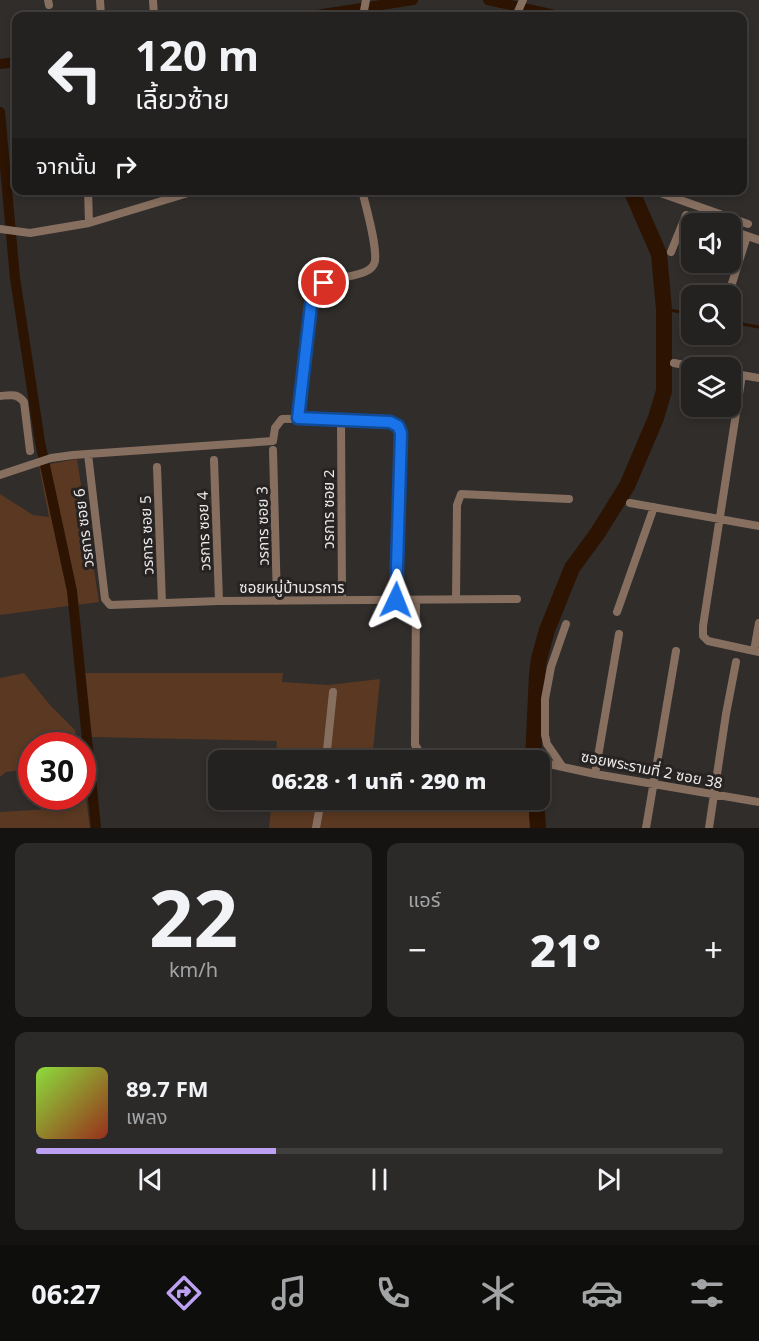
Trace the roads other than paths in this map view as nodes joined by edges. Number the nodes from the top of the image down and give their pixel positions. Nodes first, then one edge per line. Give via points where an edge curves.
1 (88, 195) edge
2 (181, 195) edge
3 (363, 195) edge
4 (666, 195) edge
5 (703, 208) junction
6 (701, 213) edge
7 (89, 223) junction
8 (748, 224) dead end
9 (681, 227) edge
10 (0, 229) edge
11 (741, 234) edge
12 (747, 236) junction
13 (759, 240) edge
14 (671, 252) dead end
15 (731, 285) edge
16 (674, 363) dead end
17 (681, 364) edge
18 (742, 375) joint
19 (759, 378) edge
20 (0, 396) edge
21 (298, 418) junction
22 (341, 418) junction
23 (273, 450) dead end
24 (30, 451) dead end
25 (88, 454) junction
26 (214, 460) dead end
27 (157, 467) dead end
28 (0, 475) edge
29 (568, 499) dead end
30 (630, 503) dead end
31 (654, 507) junction
32 (720, 520) junction
33 (759, 526) edge
34 (105, 599) joint
35 (456, 599) junction
36 (518, 599) dead end
37 (342, 600) junction
38 (396, 600) junction
39 (416, 600) junction
40 (219, 601) junction
41 (277, 601) junction
42 (162, 603) junction
43 (617, 612) dead end
44 (759, 623) edge
45 (566, 624) dead end
46 (619, 634) dead end
47 (676, 651) dead end
48 (757, 652) edge
49 (736, 662) dead end
50 (333, 692) dead end
51 (327, 750) edge
52 (418, 750) edge
53 (550, 763) edge
54 (562, 766) junction
55 (595, 774) junction
56 (653, 784) junction
57 (715, 795) junction
58 (759, 802) edge
59 (319, 810) edge
60 (316, 828) edge
61 (646, 828) edge
62 (709, 828) edge

1 - 7 street
2 - 7 street
3 - 21 street via 375,251 373,266 369,271 324,283 313,297
4 - 5 street
5 - 6 street
5 - 8 street
7 - 10 street via 30,233
9 - 14 street
11 - 12 street
12 - 13 street
12 - 15 street
16 - 17 street
18 - 19 street
18 - 32 street
20 - 24 street via 14,394 24,402
21 - 22 street
21 - 25 street via 282,419 275,428 273,441
22 - 37 street, วรการ ซอย 2
22 - 38 street via 390,422 401,433
23 - 41 street, วรการ ซอย 3
25 - 28 street via 51,458
25 - 34 street, วรการ ซอย 6
26 - 40 street, วรการ ซอย 4
27 - 42 street, วรการ ซอย 5
29 - 35 street via 461,494 457,505
30 - 31 street
31 - 32 street
31 - 43 street
32 - 33 street
32 - 48 street via 703,636 708,641
34 - 42 street, ซอยหมู่บ้านวรการ via 110,605 119,606
35 - 36 street, ซอยหมู่บ้านวรการ
35 - 39 street, ซอยหมู่บ้านวรการ
37 - 38 street, ซอยหมู่บ้านวรการ
37 - 41 street, ซอยหมู่บ้านวรการ
38 - 39 street, ซอยหมู่บ้านวรการ
39 - 52 street via 415,745
40 - 41 street, ซอยหมู่บ้านวรการ
40 - 42 street, ซอยหมู่บ้านวรการ
44 - 48 street
45 - 54 street via 551,667 546,699 547,744
46 - 55 street
47 - 56 street
49 - 57 street
50 - 51 street
53 - 54 street, ซอยพระรามที่ 2 ซอย 38
54 - 55 street, ซอยพระรามที่ 2 ซอย 38
55 - 56 street, ซอยพระรามที่ 2 ซอย 38
56 - 57 street, ซอยพระรามที่ 2 ซอย 38
56 - 61 street
57 - 58 street, ซอยพระรามที่ 2 ซอย 38
57 - 62 street
59 - 60 street

